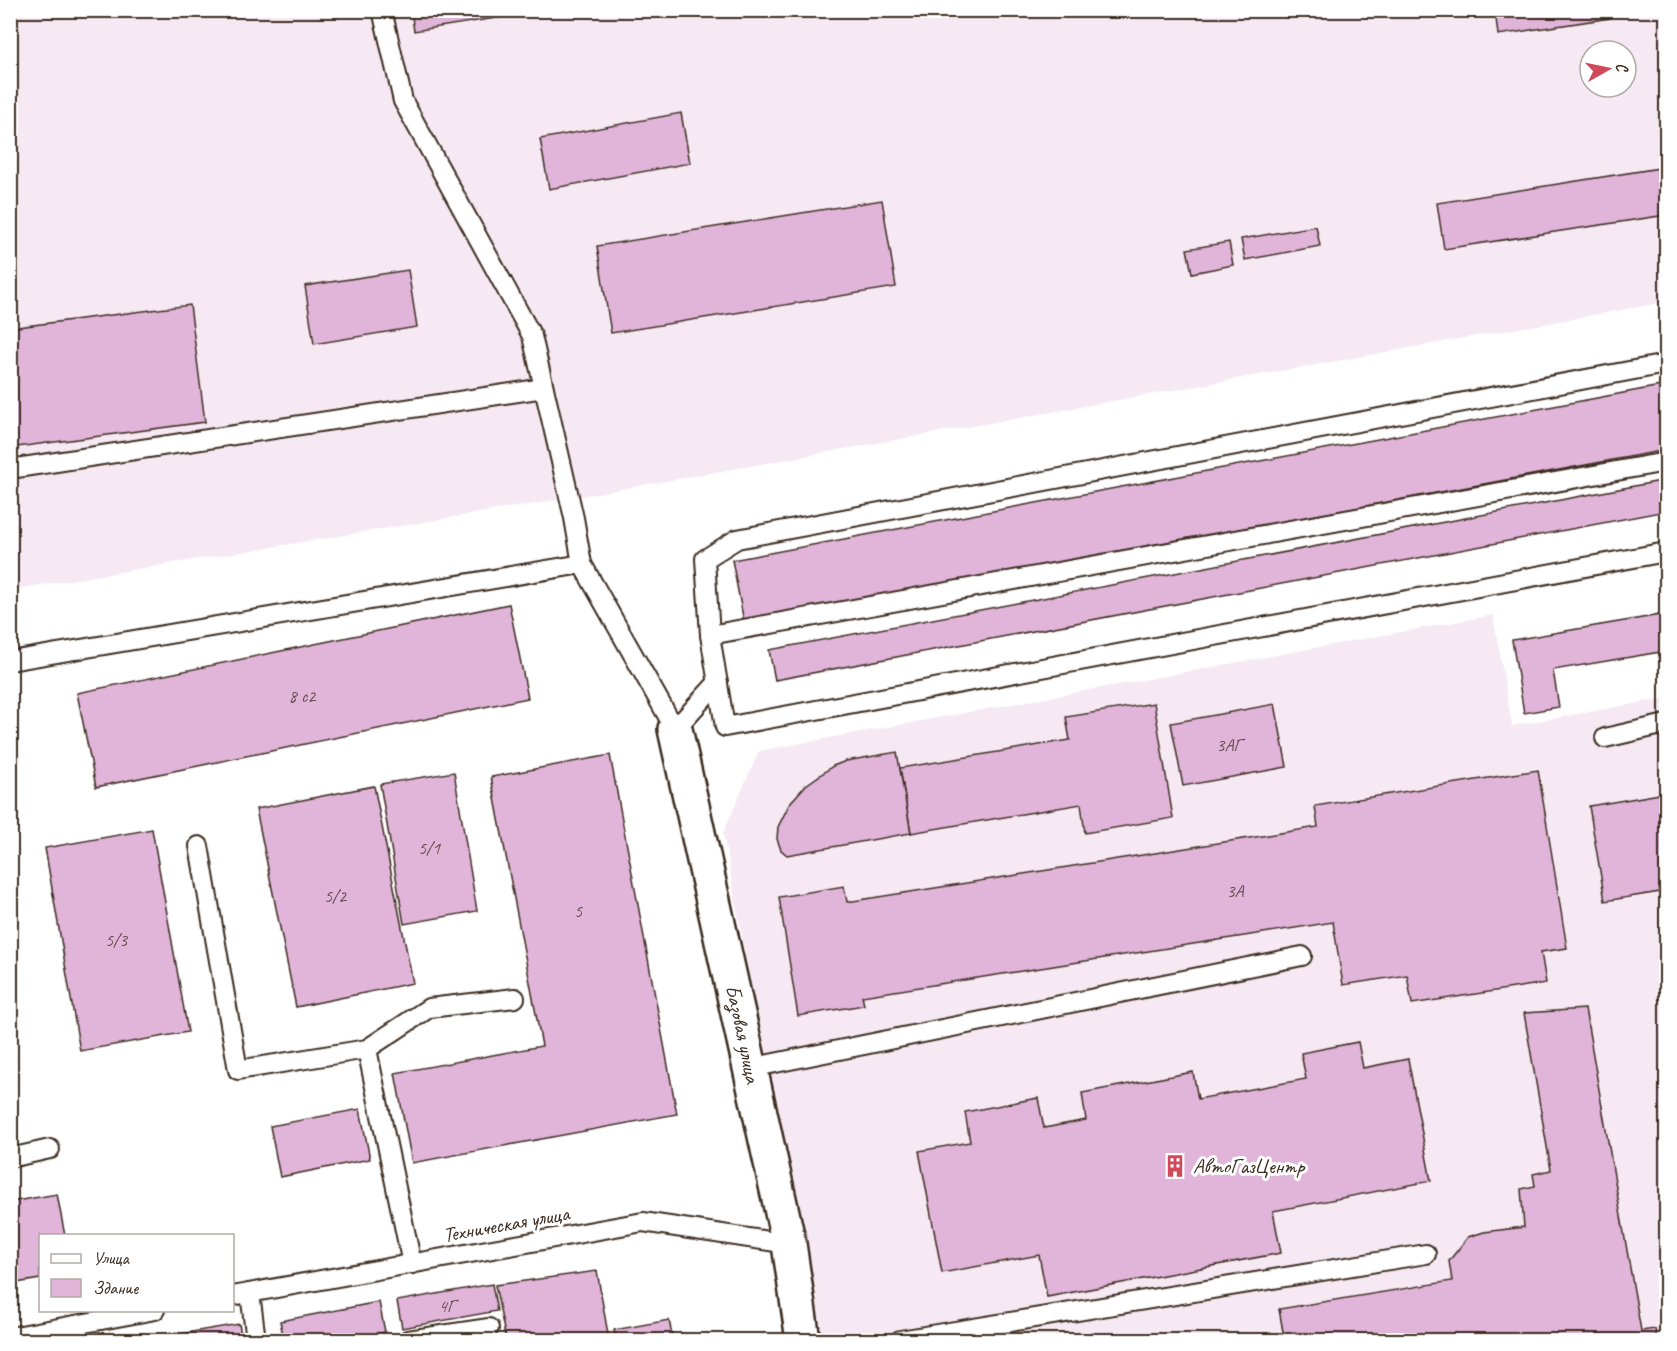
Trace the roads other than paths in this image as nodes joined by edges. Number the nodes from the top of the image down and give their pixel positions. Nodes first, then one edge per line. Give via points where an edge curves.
1 (382, 10) edge
2 (1666, 364) edge
3 (544, 388) junction
4 (1666, 462) edge
5 (10, 469) edge
6 (1666, 552) edge
7 (582, 564) junction
8 (710, 634) junction
9 (10, 661) edge
10 (718, 682) junction
11 (1666, 724) edge
12 (675, 729) junction
13 (1605, 738) dead end
14 (199, 846) dead end
15 (1302, 956) dead end
16 (515, 998) dead end
17 (367, 1049) junction
18 (750, 1068) junction
19 (50, 1149) dead end
20 (10, 1158) edge
21 (789, 1244) junction
22 (1426, 1254) dead end
23 (412, 1264) junction
24 (241, 1295) edge
25 (149, 1312) edge
26 (489, 1328) dead end
27 (10, 1337) edge
28 (256, 1341) edge
29 (408, 1341) edge
30 (804, 1341) edge
31 (900, 1341) edge

1 - 3 lane via 404,101 532,336
2 - 8 lane via 737,539 705,558
3 - 5 lane
3 - 7 lane
4 - 8 lane
6 - 10 lane via 725,726
7 - 9 lane
7 - 12 lane
8 - 10 lane
10 - 12 lane
11 - 13 lane
12 - 18 street, Базовая улица
14 - 17 lane via 238,1070
15 - 18 lane
16 - 17 lane via 429,1008
17 - 23 lane
18 - 21 street, Базовая улица
19 - 20 lane
21 - 23 lane, Техническая улица via 643,1222
21 - 30 street, Базовая улица
22 - 31 lane
23 - 24 lane, Техническая улица
24 - 28 lane
25 - 27 lane
26 - 29 lane

